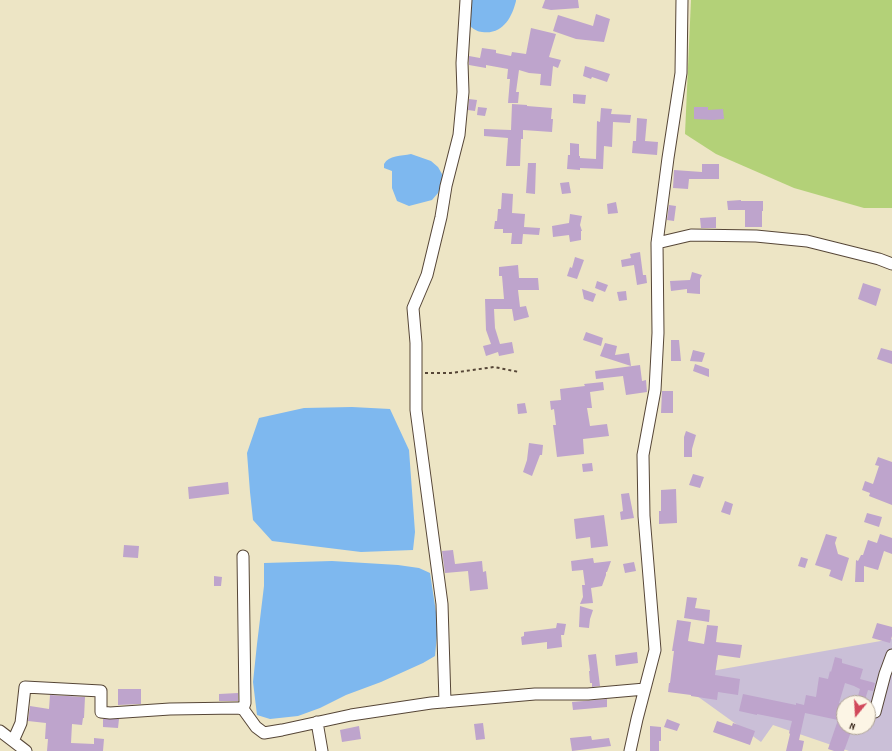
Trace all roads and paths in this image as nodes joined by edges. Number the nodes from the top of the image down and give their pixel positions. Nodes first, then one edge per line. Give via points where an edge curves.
1 (466, 0) edge
2 (682, 0) edge
3 (657, 243) junction
4 (892, 264) edge
5 (519, 372) dead end
6 (416, 373) junction
7 (243, 556) dead end
8 (892, 655) edge
9 (644, 689) junction
10 (445, 702) junction
11 (876, 708) edge
12 (243, 709) junction
13 (317, 722) junction
14 (0, 731) edge
15 (13, 741) junction
16 (26, 751) edge
17 (322, 751) edge
18 (630, 751) edge

1 - 6 street via 463,92 458,135 426,275 413,308
2 - 3 street via 681,73
3 - 4 street via 691,235 756,236 808,241
3 - 9 street via 658,333 655,390 643,455 644,516 655,650
5 - 6 path via 494,367 451,373
6 - 10 street via 416,410 442,604
7 - 12 street
8 - 11 street
9 - 10 street via 588,694 534,694
9 - 18 street
10 - 13 street
12 - 13 street via 256,727 264,732
12 - 15 street via 170,709 110,713 101,712 101,691 25,687 21,723
13 - 17 street
14 - 15 street
15 - 16 street

